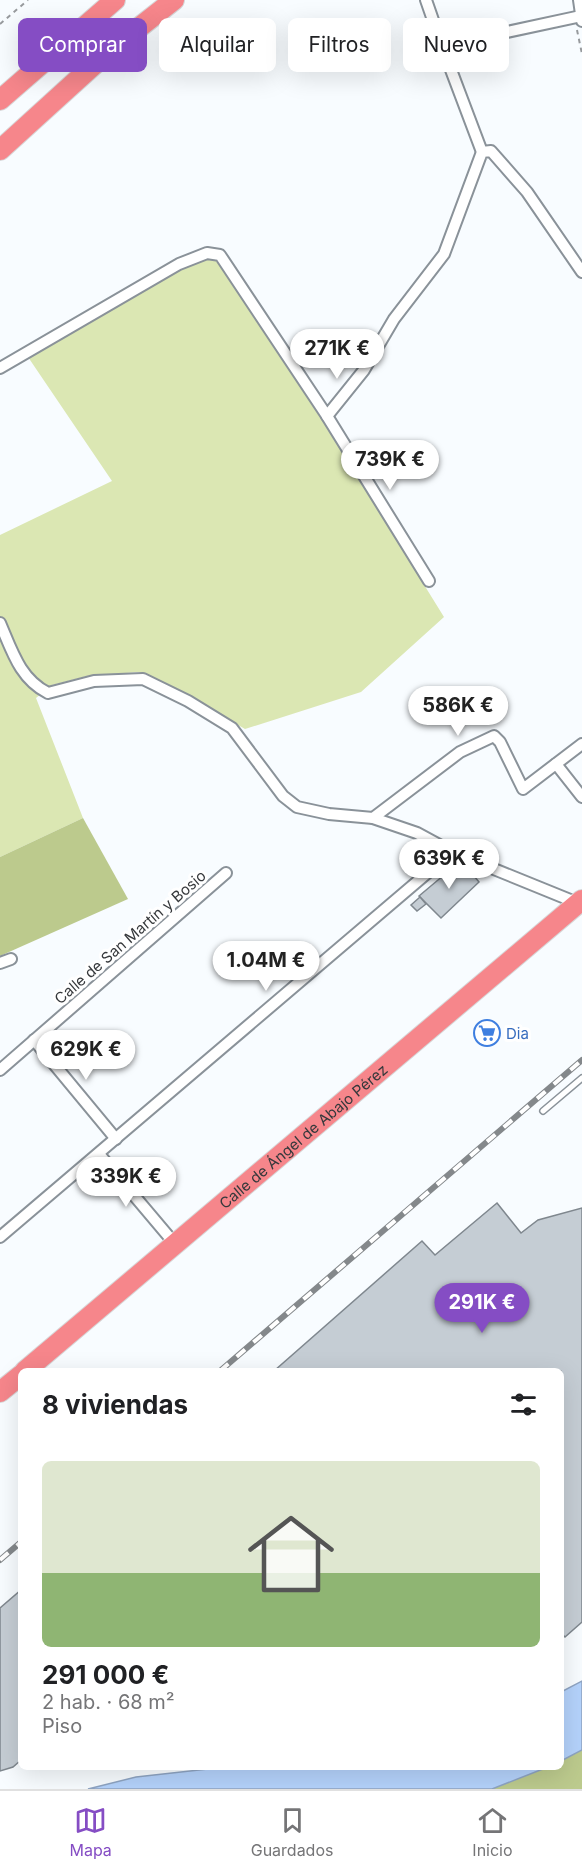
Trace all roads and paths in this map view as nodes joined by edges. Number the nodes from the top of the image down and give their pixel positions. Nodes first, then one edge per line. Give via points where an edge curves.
1 (28, 0) edge
2 (115, 0) edge
3 (174, 0) edge
4 (426, 0) edge
5 (579, 0) edge
6 (432, 18) edge
7 (581, 19) edge
8 (0, 24) edge
9 (509, 33) edge
10 (452, 72) edge
11 (0, 100) edge
12 (0, 150) edge
13 (482, 152) junction
14 (582, 272) edge
15 (0, 368) edge
16 (327, 416) junction
17 (429, 581) dead end
18 (0, 623) edge
19 (582, 744) edge
20 (556, 764) junction
21 (582, 797) edge
22 (373, 818) junction
23 (452, 852) junction
24 (226, 873) dead end
25 (581, 903) edge
26 (34, 1040) junction
27 (0, 1070) edge
28 (582, 1078) edge
29 (543, 1111) dead end
30 (116, 1140) junction
31 (99, 1154) junction
32 (0, 1237) edge
33 (175, 1244) junction
34 (29, 1368) edge
35 (18, 1377) edge
36 (0, 1392) edge

1 - 8 path
2 - 11 highway
3 - 12 highway via 108,52
4 - 6 street
5 - 7 street
7 - 9 street
10 - 13 street
13 - 14 street via 491,152 527,192
13 - 16 street via 444,254 394,319 364,370
15 - 16 street via 179,264 207,253 220,255
16 - 17 street
18 - 22 street via 16,662 33,685 48,693 94,681 143,679 232,728 283,796 297,807
19 - 20 street
20 - 21 street
20 - 22 street via 523,789 494,736 460,752
22 - 23 street via 417,833
23 - 25 street
23 - 30 street
24 - 26 street, Calle de San Martín y Bosio
25 - 33 highway, Calle de Ángel de Abajo Pérez
26 - 27 street, Calle de San Martín y Bosio
26 - 30 street
28 - 29 lane
30 - 31 street
31 - 32 street
31 - 33 street
33 - 34 highway, Calle de Ángel de Abajo Pérez
35 - 36 highway

